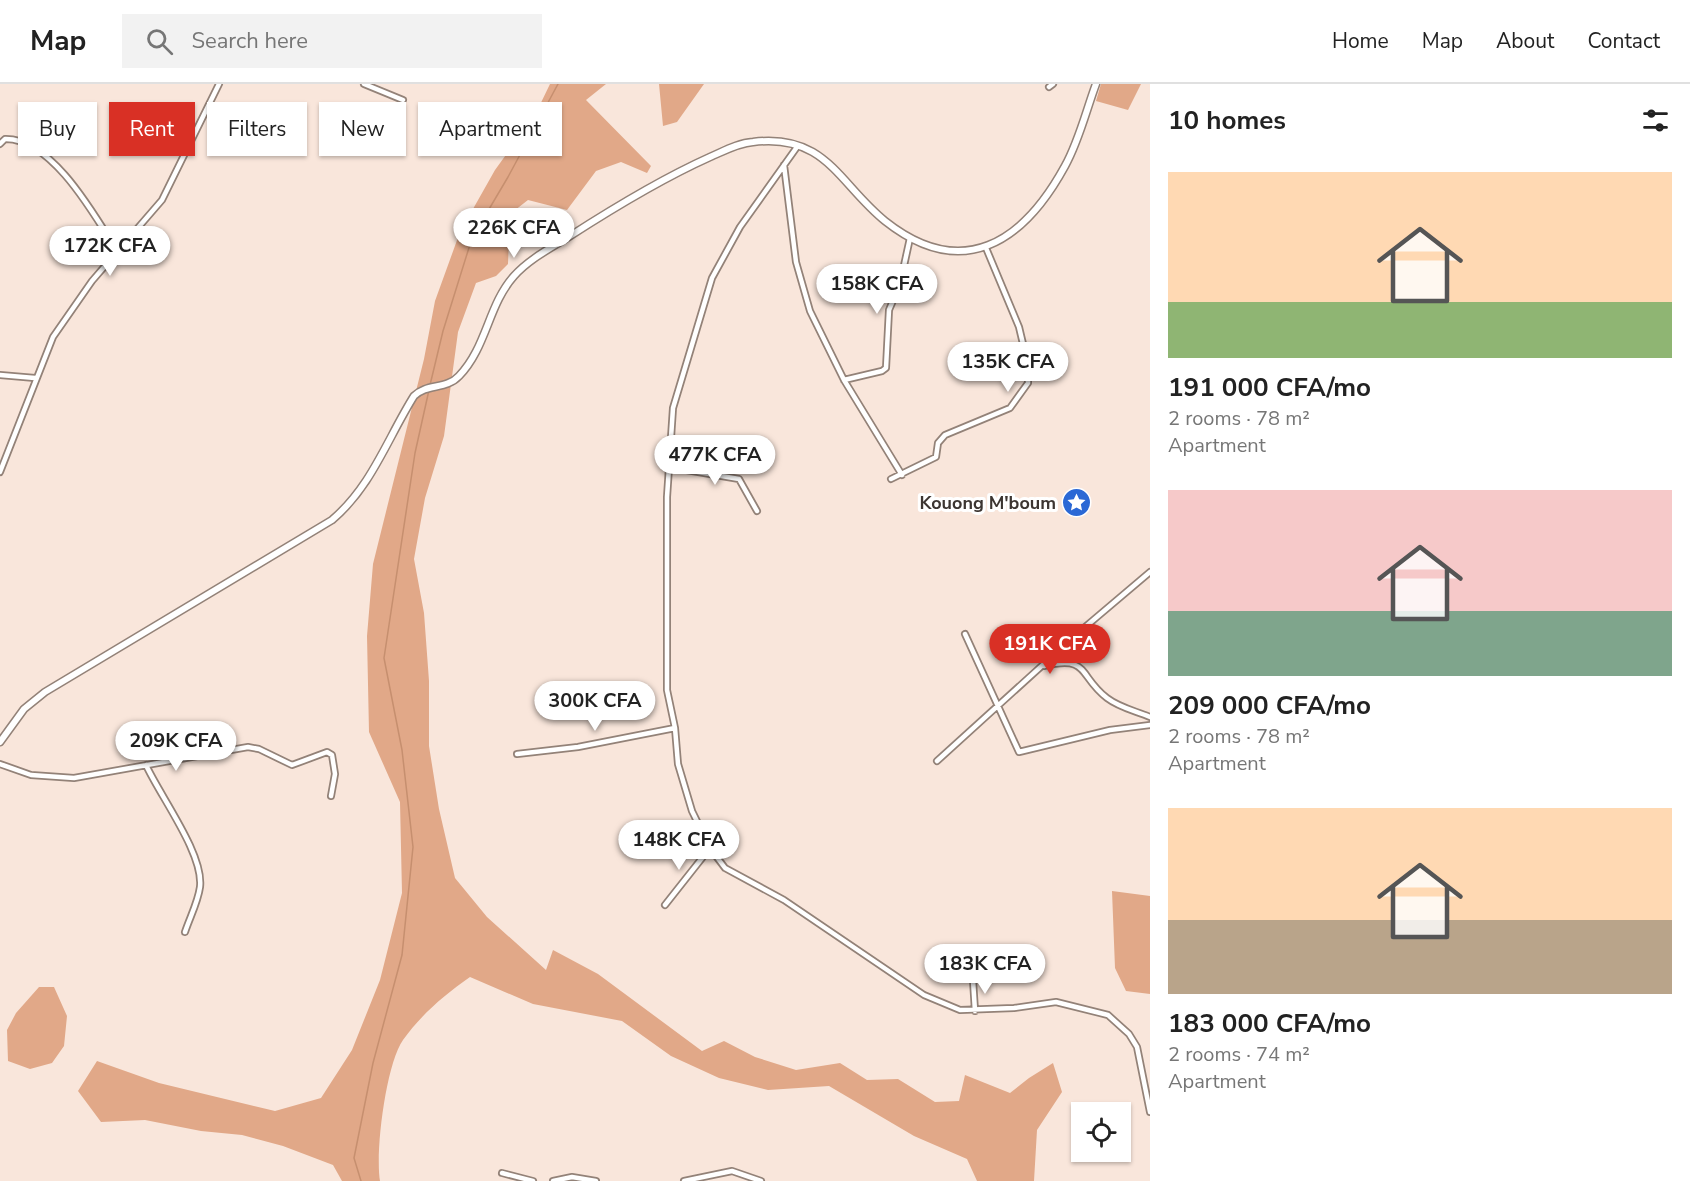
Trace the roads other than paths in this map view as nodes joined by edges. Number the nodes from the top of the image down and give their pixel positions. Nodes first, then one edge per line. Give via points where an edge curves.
1 (219, 84) edge
2 (364, 84) edge
3 (1095, 84) edge
4 (403, 100) dead end
5 (0, 144) edge
6 (797, 147) junction
7 (784, 165) junction
8 (910, 238) junction
9 (986, 248) junction
10 (117, 251) junction
11 (0, 375) edge
12 (35, 378) junction
13 (844, 380) junction
14 (669, 467) junction
15 (0, 472) edge
16 (902, 475) junction
17 (891, 480) dead end
18 (757, 511) dead end
19 (1150, 572) edge
20 (965, 634) dead end
21 (1064, 645) junction
22 (1067, 661) junction
23 (1044, 666) junction
24 (998, 708) junction
25 (1150, 717) edge
26 (1150, 725) edge
27 (675, 728) junction
28 (0, 742) edge
29 (517, 754) dead end
30 (937, 761) dead end
31 (0, 764) edge
32 (146, 765) junction
33 (331, 796) dead end
34 (710, 849) junction
35 (664, 905) dead end
36 (185, 932) dead end
37 (973, 980) dead end
38 (975, 1011) junction
39 (1150, 1112) edge
40 (502, 1173) dead end
41 (533, 1181) edge
42 (553, 1181) edge
43 (596, 1181) edge
44 (684, 1181) edge
45 (761, 1181) edge

1 - 10 street via 162,200
2 - 4 street
3 - 9 street via 1069,159 1049,191 1010,233
5 - 10 street via 5,139 19,140 40,151 87,200
6 - 7 street
6 - 8 street via 831,163 881,217
6 - 28 street via 753,142 704,160 659,182 520,270 501,295 483,341 466,368 450,383 414,396 377,467 339,515 45,692 24,709
7 - 13 street via 800,278 810,311
7 - 14 street via 740,227 712,278 677,390
8 - 9 street via 946,251
8 - 13 street via 889,310 886,368
9 - 16 street via 1019,327 1028,383 1010,408 945,435 938,443 936,457
10 - 12 street via 66,316
11 - 12 street
12 - 15 street
13 - 16 street
14 - 18 street via 739,479
14 - 27 street via 667,690
16 - 17 street
19 - 21 street
20 - 24 street
21 - 22 street
21 - 23 street
22 - 23 street
22 - 25 street via 1085,672 1110,700
23 - 24 street
24 - 26 street via 1017,750 1023,753 1103,732
24 - 30 street
27 - 29 street
27 - 34 street via 684,788
31 - 32 street via 31,775 74,778
32 - 33 street via 248,747 292,765 327,752 335,764
32 - 36 street via 183,831 200,877 198,897
34 - 35 street
34 - 38 street via 731,872 759,884 924,995 955,1008
37 - 38 street
38 - 39 street via 1056,1002 1108,1015 1137,1047
40 - 41 street
42 - 43 street via 573,1177
44 - 45 street via 732,1172

